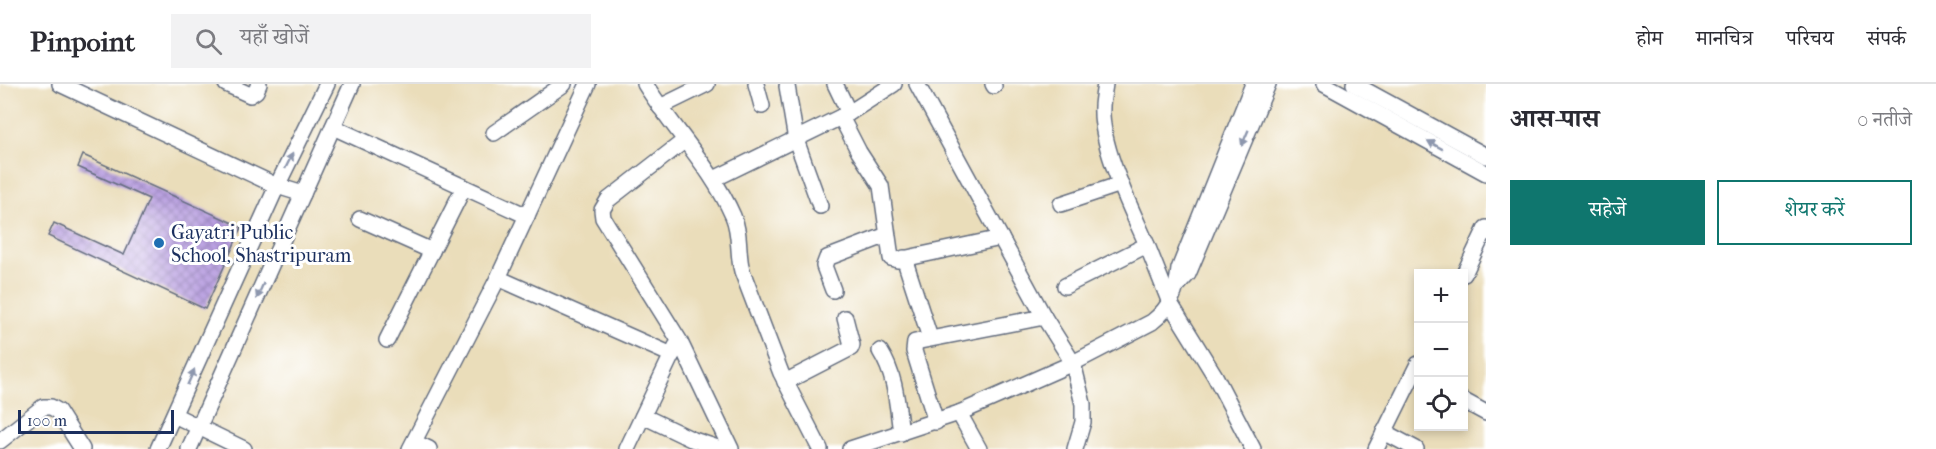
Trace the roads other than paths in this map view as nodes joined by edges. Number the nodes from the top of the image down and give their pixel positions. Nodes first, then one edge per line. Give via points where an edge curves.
1 (60, 84) edge
2 (225, 84) edge
3 (259, 84) edge
4 (327, 84) edge
5 (352, 84) edge
6 (564, 84) edge
7 (588, 84) edge
8 (645, 84) edge
9 (707, 84) edge
10 (756, 84) edge
11 (835, 84) edge
12 (894, 84) edge
13 (917, 84) edge
14 (1105, 84) edge
15 (1253, 84) edge
16 (1268, 84) edge
17 (1324, 84) edge
18 (1354, 84) edge
19 (787, 86) dead end
20 (762, 106) dead end
21 (660, 107) junction
22 (845, 115) junction
23 (333, 127) junction
24 (494, 133) dead end
25 (796, 140) junction
26 (684, 141) junction
27 (1486, 156) edge
28 (1486, 173) edge
29 (714, 179) junction
30 (1121, 184) junction
31 (277, 186) junction
32 (464, 187) junction
33 (303, 194) junction
34 (1061, 204) dead end
35 (820, 206) dead end
36 (526, 216) junction
37 (360, 219) dead end
38 (1486, 228) edge
39 (887, 235) junction
40 (1001, 238) junction
41 (1147, 245) junction
42 (432, 251) junction
43 (904, 258) junction
44 (1466, 269) edge
45 (498, 278) junction
46 (1178, 285) junction
47 (1065, 286) dead end
48 (832, 290) dead end
49 (1170, 303) junction
50 (1044, 317) junction
51 (845, 318) dead end
52 (930, 338) junction
53 (387, 340) dead end
54 (679, 340) junction
55 (880, 351) dead end
56 (672, 355) junction
57 (1073, 363) junction
58 (1414, 377) edge
59 (785, 382) junction
60 (1468, 403) edge
61 (959, 413) junction
62 (1486, 413) edge
63 (174, 415) junction
64 (643, 416) junction
65 (936, 422) junction
66 (199, 427) junction
67 (1384, 432) junction
68 (901, 433) junction
69 (0, 441) edge
70 (412, 446) edge
71 (82, 449) edge
72 (158, 449) edge
73 (189, 449) edge
74 (244, 449) edge
75 (429, 449) edge
76 (627, 449) edge
77 (721, 449) edge
78 (730, 449) edge
79 (820, 449) edge
80 (850, 449) edge
81 (979, 449) edge
82 (1075, 449) edge
83 (1253, 449) edge
84 (1376, 449) edge
85 (1416, 449) edge

1 - 31 street
2 - 3 street via 250,94
31 -> 4 street
5 - 23 street
6 - 24 street
7 - 36 street
8 - 21 street
9 - 21 street
10 - 20 street
11 - 22 street
12 - 22 street
13 - 40 street
14 - 30 street via 1103,126
15 - 46 street via 1179,269
16 -> 46 street via 1188,274
28 -> 17 street
18 - 27 street
19 - 25 street
21 - 26 street
22 - 25 street
22 - 39 street via 858,152 881,186
23 - 32 street
23 - 33 street
25 - 29 street
25 - 35 street
26 - 29 street
26 - 54 street via 608,200 602,210 603,218
29 - 59 street via 734,218 738,259
30 - 34 street
30 - 41 street
31 - 33 street
63 -> 31 street
32 - 36 street
32 - 42 street
33 -> 66 street
36 - 45 street
37 - 42 street
38 - 44 street
39 - 43 street via 891,258
39 - 48 street via 827,258 824,266
40 - 43 street
40 - 50 street
41 - 47 street
41 - 49 street
42 - 53 street
43 - 52 street
45 - 56 street
45 - 70 street
46 - 49 street
49 - 57 street via 1152,322
49 - 83 street via 1215,376
50 - 52 street
50 - 57 street
51 - 59 street via 851,348
52 - 65 street via 915,342 914,351
54 - 56 street
54 - 78 street
55 - 68 street via 894,381
56 - 64 street
57 - 61 street
57 - 82 street via 1083,404 1083,422
58 - 67 street
59 - 79 street
60 - 62 street
61 - 65 street
61 - 81 street
63 - 66 street
63 - 72 street
64 - 76 street
64 - 77 street
65 - 68 street
66 - 73 street
66 - 74 street
67 - 84 street
67 - 85 street
68 - 80 street
69 - 71 street via 43,407 51,407 58,411
70 - 75 street

